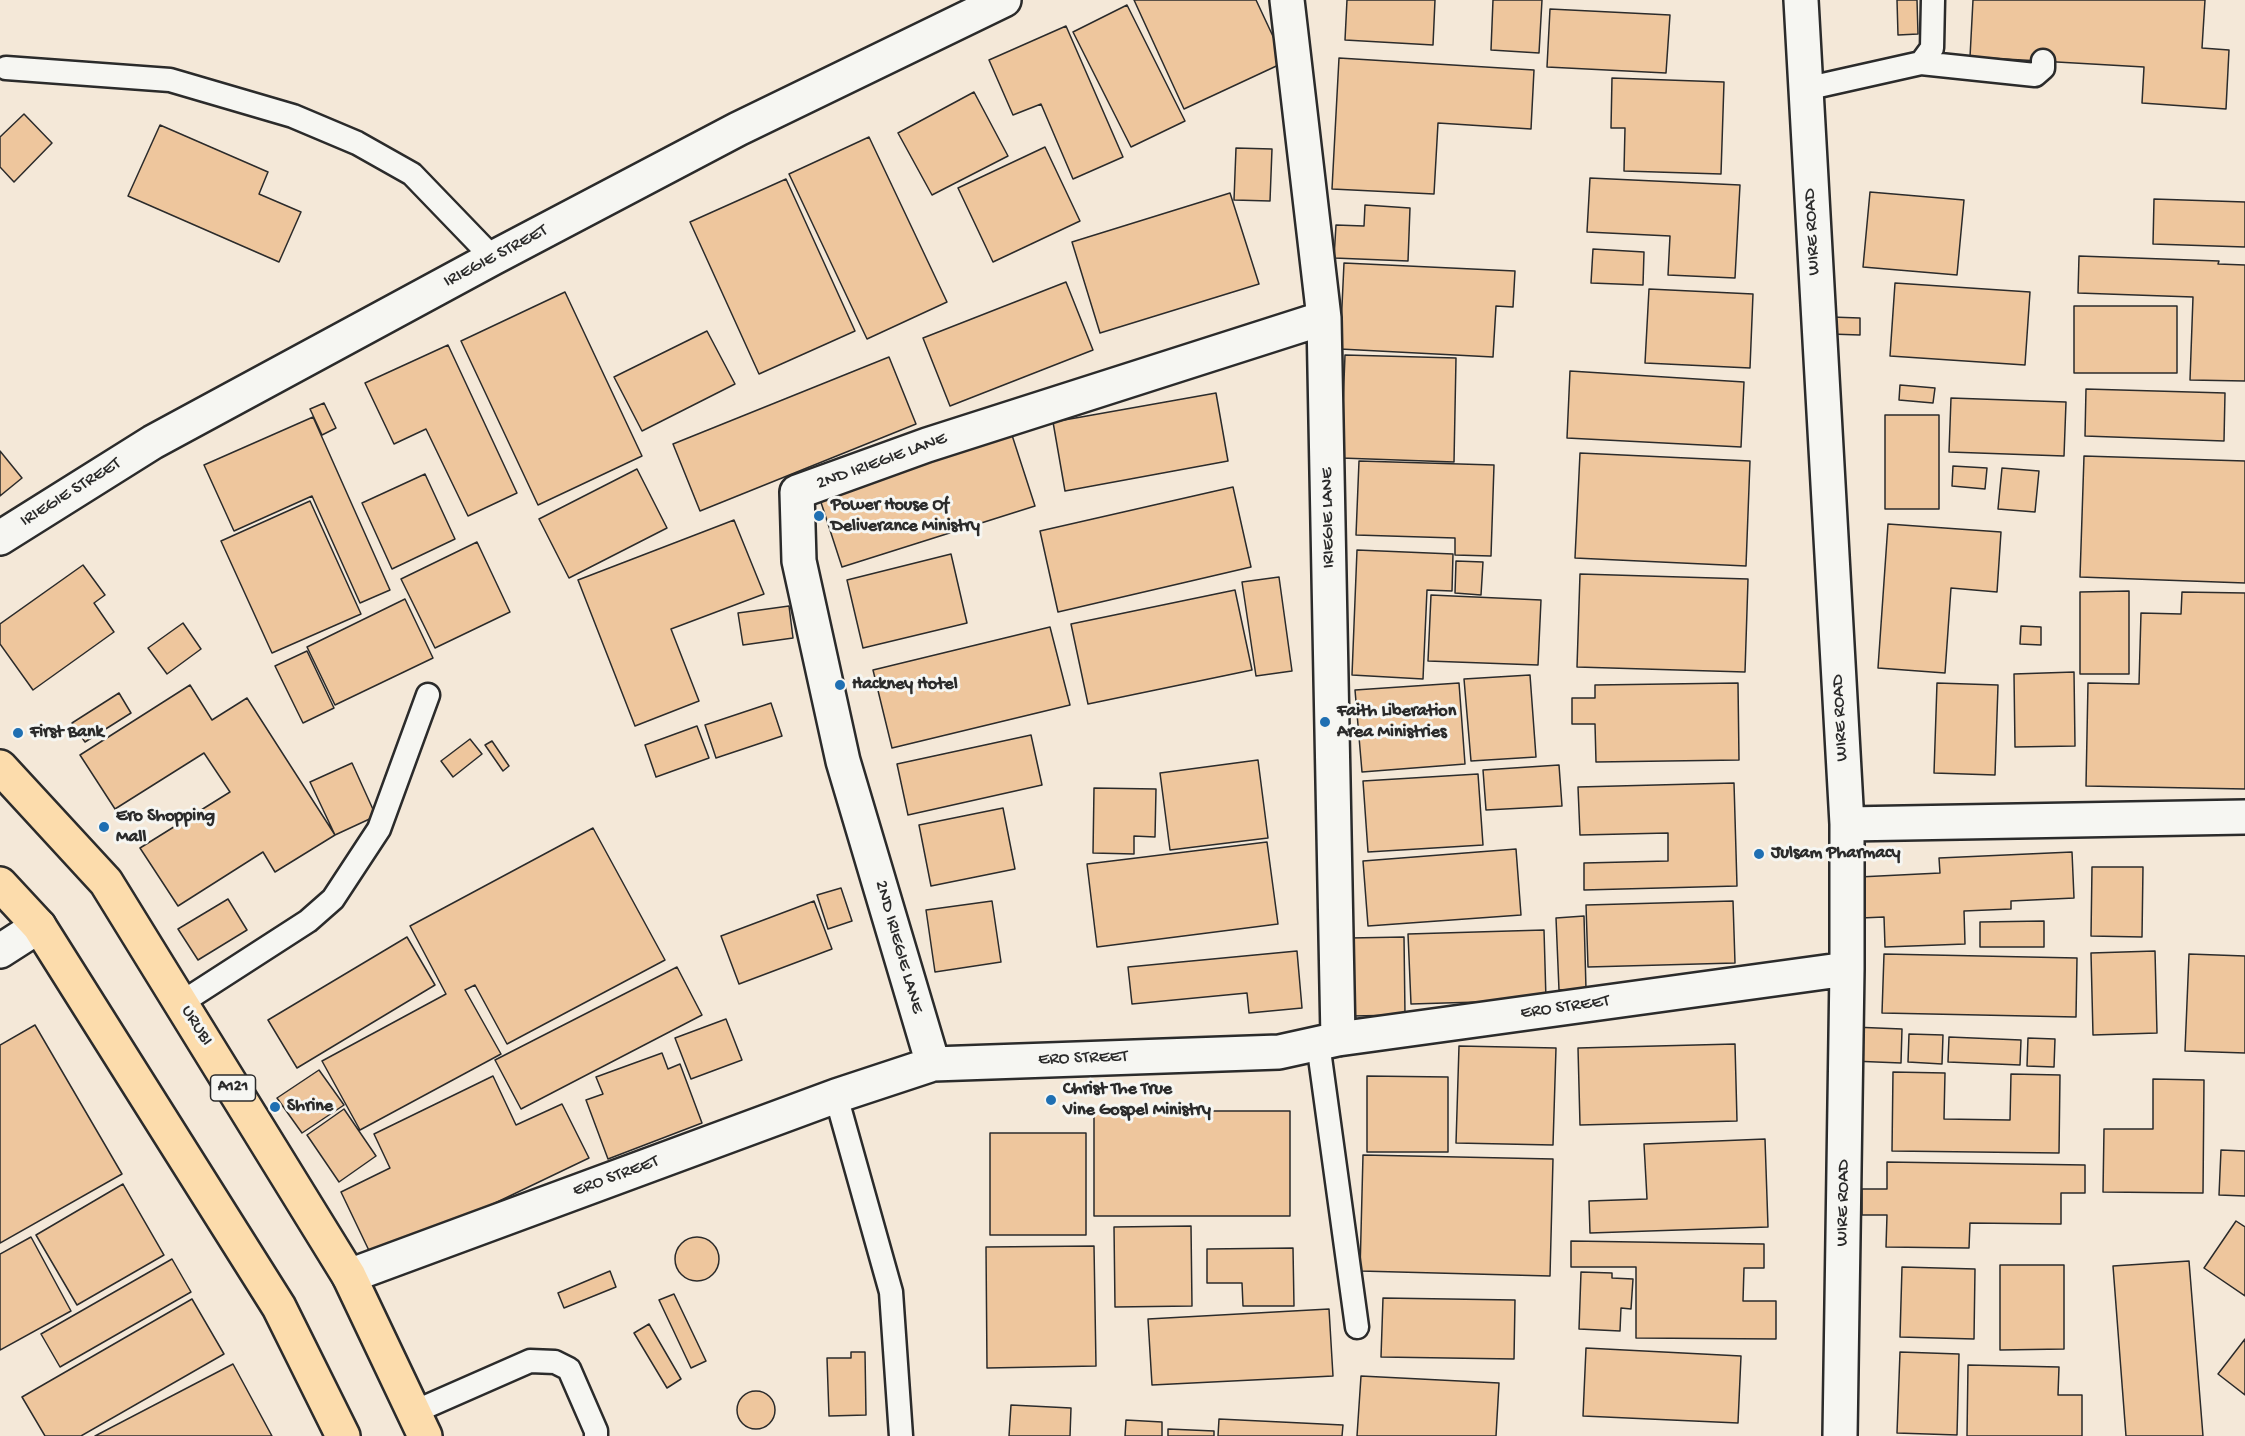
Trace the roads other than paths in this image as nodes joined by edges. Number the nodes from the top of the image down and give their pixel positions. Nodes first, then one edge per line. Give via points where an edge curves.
1 (1005, 0) edge
2 (1287, 0) edge
3 (1801, 0) edge
4 (1933, 0) edge
5 (2043, 61) dead end
6 (1921, 63) junction
7 (6, 68) dead end
8 (1805, 89) junction
9 (493, 258) junction
10 (1324, 318) junction
11 (0, 538) edge
12 (428, 695) dead end
13 (0, 767) edge
14 (2245, 817) edge
15 (1847, 824) junction
16 (0, 884) edge
17 (39, 926) junction
18 (0, 951) edge
19 (1847, 969) junction
20 (181, 1003) junction
21 (1328, 1041) junction
22 (933, 1064) junction
23 (836, 1096) junction
24 (349, 1276) junction
25 (1357, 1328) dead end
26 (420, 1424) edge
27 (343, 1436) edge
28 (596, 1436) edge
29 (901, 1436) edge
30 (1840, 1436) edge

1 - 9 street, IRIEGIE STREET via 738,129
2 - 10 street, IRIEGIE LANE
3 - 8 street, WIRE ROAD
4 - 6 lane via 1932,48
5 - 6 lane via 2043,68 2035,75
6 - 8 lane
7 - 9 lane via 170,80 293,116 357,143 412,174
8 - 15 street, WIRE ROAD
9 - 11 street, IRIEGIE STREET via 153,442
10 - 21 street, IRIEGIE LANE
10 - 22 street, 2ND IRIEGIE LANE via 927,445 797,492 799,561 843,761
12 - 20 lane via 379,829 333,899 308,921
13 - 20 highway, URUBI / A121 via 106,882
14 - 15 street
15 - 19 street, WIRE ROAD
16 - 17 highway
17 - 18 street
17 - 27 highway via 279,1307
19 - 21 street, ERO STREET
19 - 30 street, WIRE ROAD
20 - 24 highway, URUBI / A121
21 - 22 street, ERO STREET via 1279,1052
21 - 25 lane
22 - 23 street, ERO STREET
23 - 24 street, ERO STREET
23 - 29 lane via 891,1292
24 - 26 highway, URUBI / A121
26 - 28 lane via 530,1361 555,1362 569,1369

